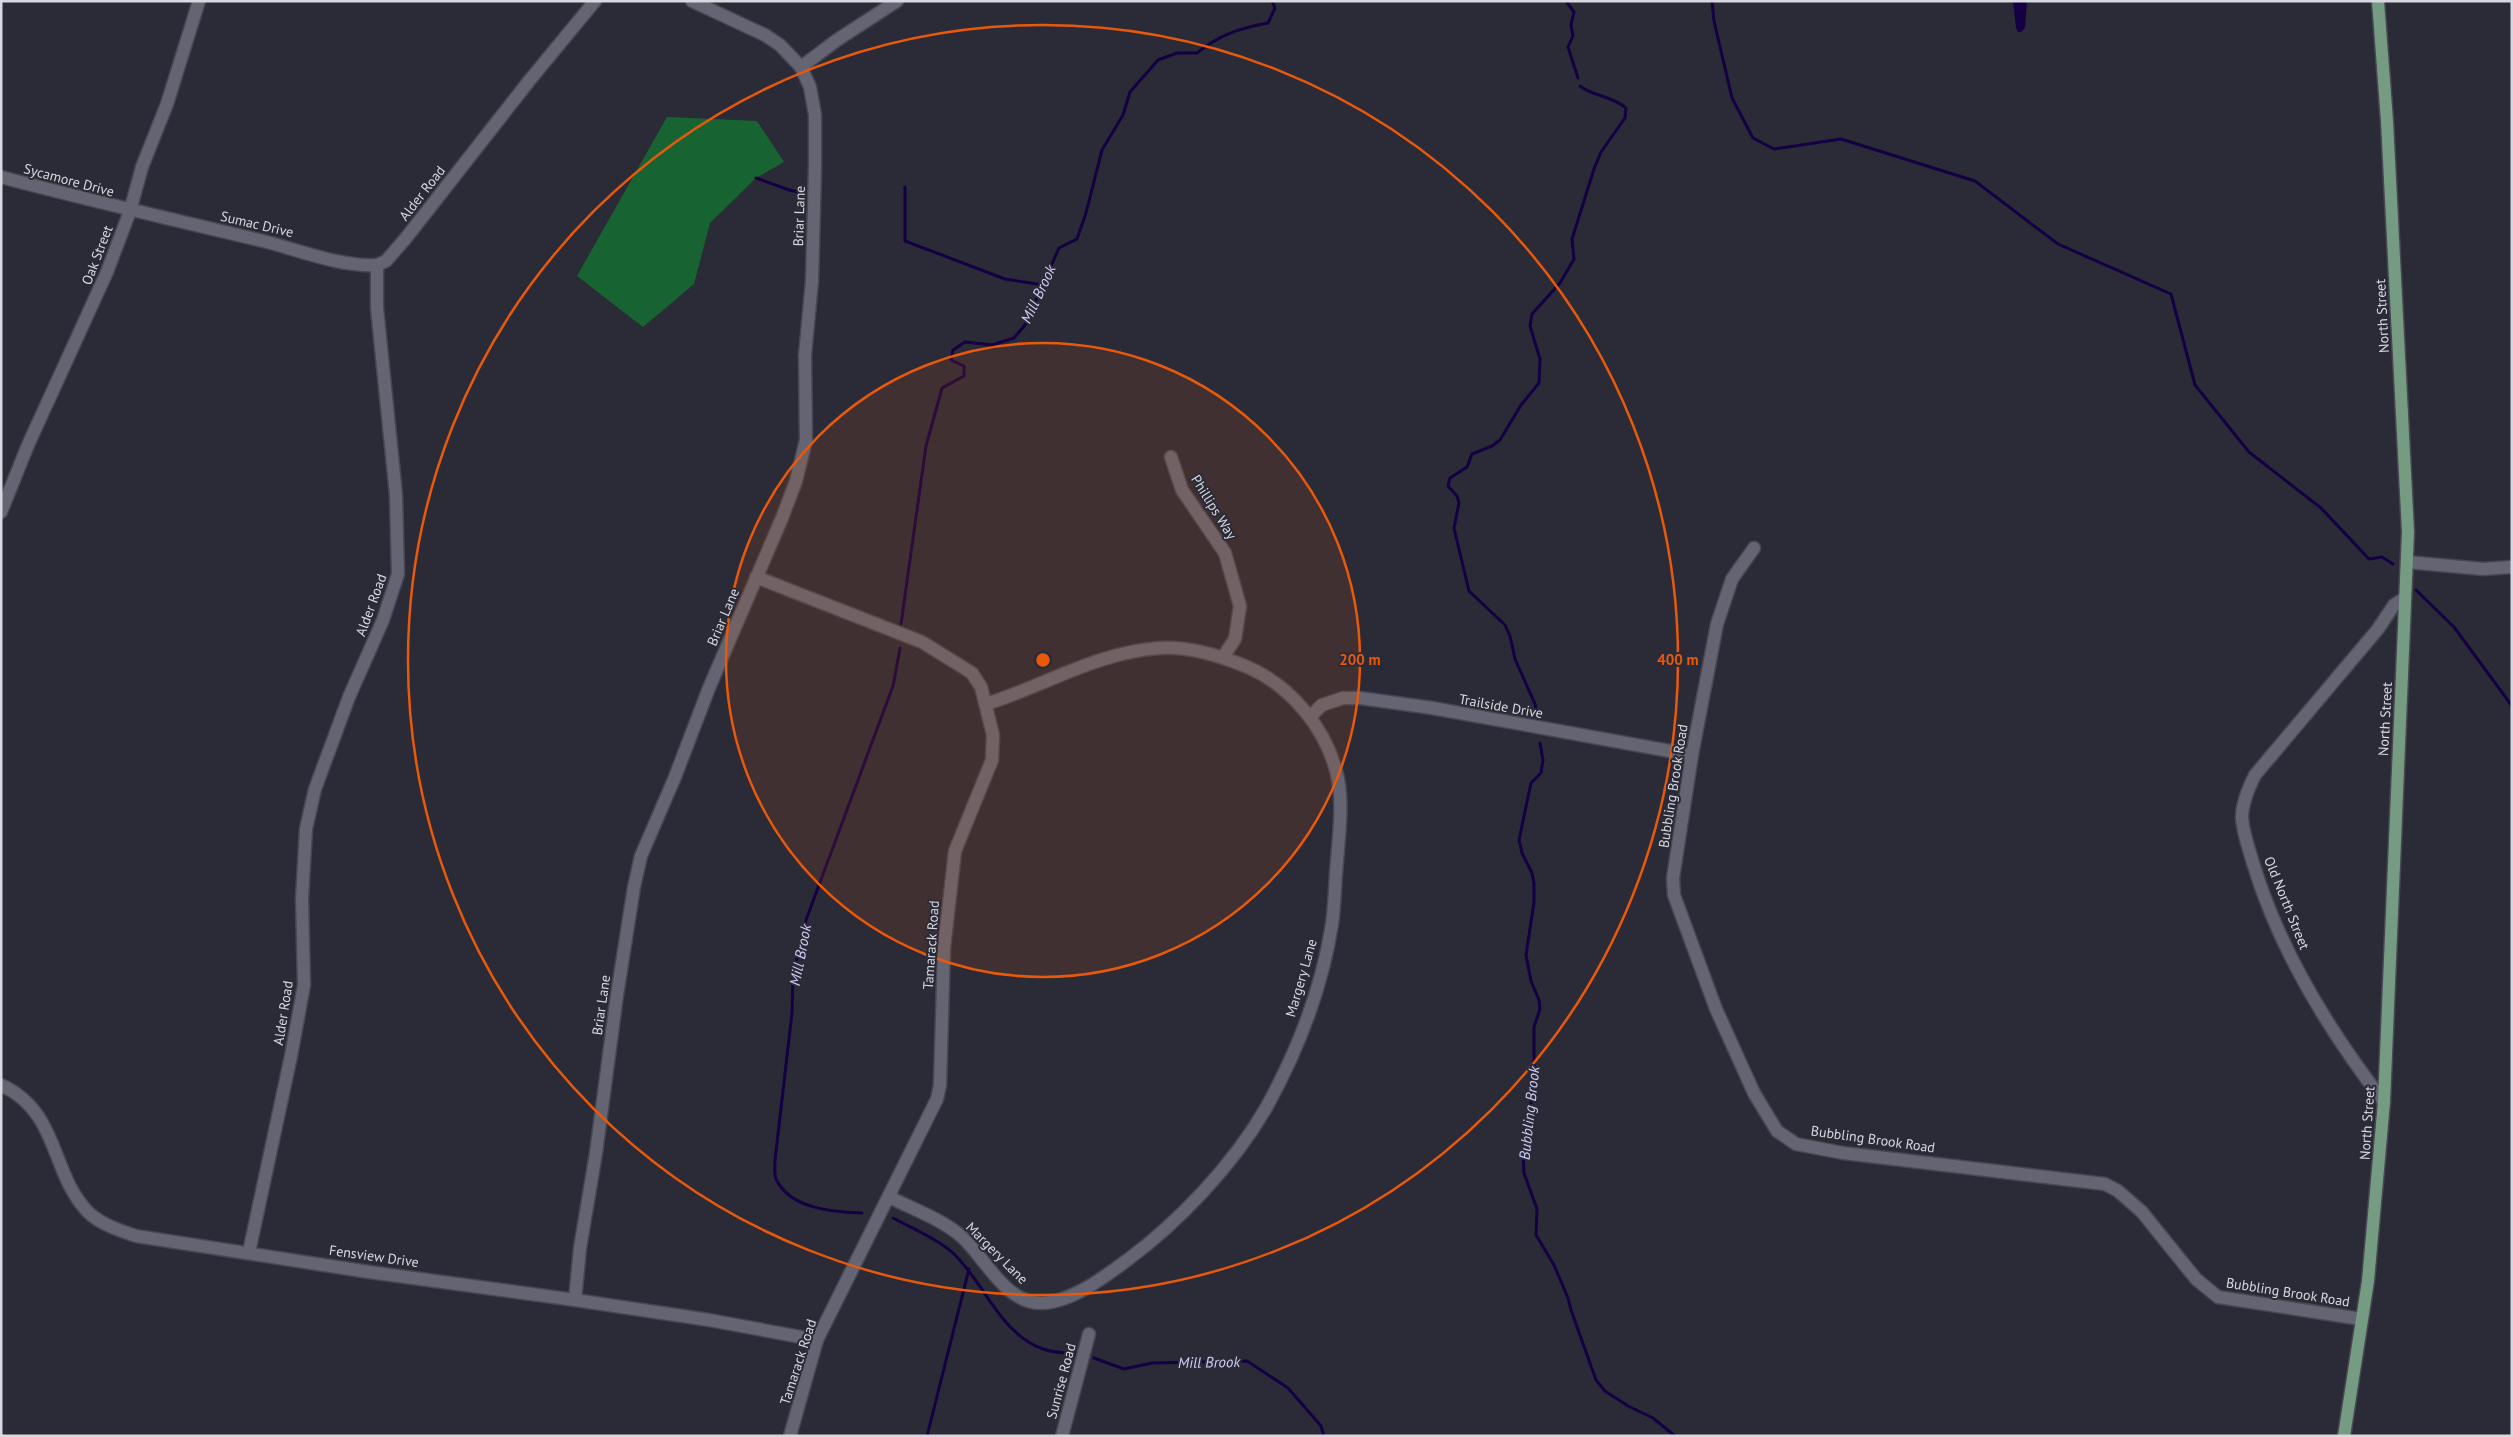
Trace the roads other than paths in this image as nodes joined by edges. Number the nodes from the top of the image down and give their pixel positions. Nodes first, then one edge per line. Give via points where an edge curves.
1 (199, 1) edge
2 (595, 1) edge
3 (692, 1) edge
4 (897, 1) edge
5 (2378, 1) edge
6 (801, 67) junction
7 (1, 178) edge
8 (130, 211) junction
9 (377, 265) junction
10 (1170, 457) dead end
11 (1, 512) edge
12 (1754, 548) dead end
13 (2407, 562) junction
14 (2512, 567) edge
15 (756, 577) junction
16 (2405, 598) junction
17 (1223, 657) junction
18 (986, 704) junction
19 (1310, 717) junction
20 (1692, 755) junction
21 (1, 1085) edge
22 (2384, 1102) junction
23 (889, 1197) junction
24 (249, 1252) junction
25 (575, 1300) junction
26 (2361, 1319) junction
27 (1089, 1334) dead end
28 (818, 1340) junction
29 (790, 1436) edge
30 (1062, 1436) edge
31 (2344, 1436) edge

1 - 8 street, Oak Street
2 - 9 street, Alder Road via 406,238 386,261
3 - 6 street, Briar Lane via 765,35
4 - 6 street
5 - 13 main road, North Street via 2406,485
6 - 15 street, Briar Lane via 810,87 815,124 812,281 805,355 806,440 796,481
7 - 8 street, Sycamore Drive
8 - 9 street, Sumac Drive via 340,261
8 - 11 street, Oak Street via 95,303 28,445
9 - 24 street, Alder Road via 377,308 396,495 398,574 315,790 306,829 302,898 304,985
10 - 17 street, Phillips Way via 1182,490 1225,553 1240,606 1235,639
12 - 20 street, Bubbling Brook Road via 1732,579 1717,624
13 - 14 street via 2484,569
13 - 16 main road, North Street
15 - 18 street, Tamarack Road via 922,642 972,673
15 - 25 street, Briar Lane via 641,856 617,995
16 - 22 main road, North Street
16 - 22 street, Old North Street via 2394,605 2378,629 2255,775 2246,793 2242,819 2260,884 2289,950 2324,1017
17 - 18 street, Margery Lane via 1188,648 1158,648 1124,654 1066,672 1021,693
17 - 19 street, Margery Lane via 1269,677
18 - 23 street, Tamarack Road via 993,735 992,760 955,851 944,948 940,1085 937,1099
19 - 20 street, Trailside Drive via 1322,705 1343,698 1360,698
19 - 23 street, Margery Lane via 1325,740 1338,780 1340,813 1332,924 1316,991 1286,1067 1245,1140 1211,1183 1145,1247 1106,1275 1077,1291 1042,1302 1027,1300 1011,1291 961,1236 939,1221
20 - 26 street, Bubbling Brook Road via 1673,878 1674,895 1716,1010 1754,1093 1777,1131 1796,1144 1843,1153 2105,1184 2118,1190 2142,1212 2196,1279 2218,1298
21 - 24 street, Fensview Drive via 17,1092 33,1108 55,1146 77,1199 90,1214 136,1236
22 - 26 main road, North Street via 2374,1224
23 - 28 street, Tamarack Road
24 - 25 street, Fensview Drive
25 - 28 street, Fensview Drive
26 - 31 main road, North Street
27 - 30 street, Sunrise Road
28 - 29 street, Tamarack Road

